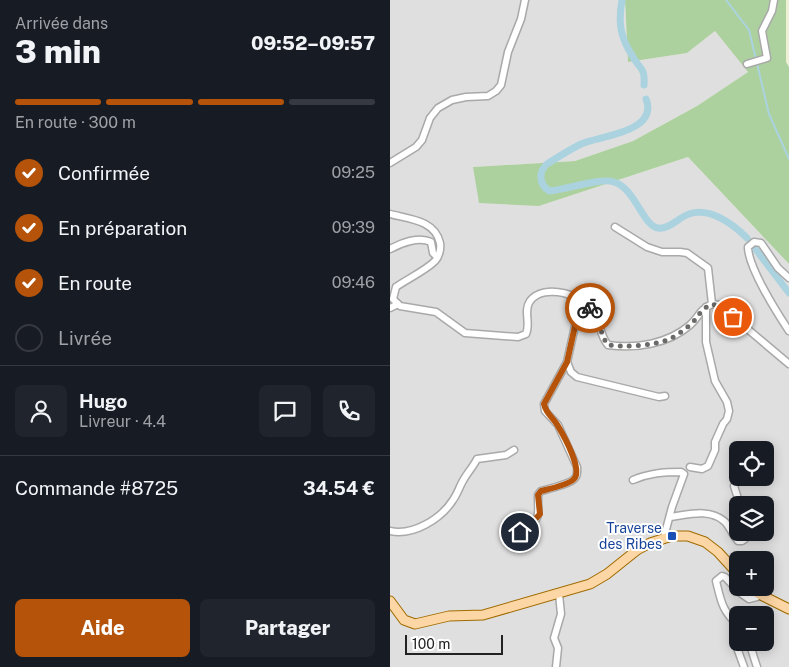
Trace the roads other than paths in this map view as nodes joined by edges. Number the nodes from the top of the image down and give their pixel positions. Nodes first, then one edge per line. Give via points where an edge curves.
1 (525, 0) edge
2 (774, 0) edge
3 (747, 64) dead end
4 (390, 163) edge
5 (390, 214) edge
6 (615, 228) dead end
7 (390, 249) edge
8 (437, 257) junction
9 (789, 278) edge
10 (583, 302) junction
11 (398, 304) junction
12 (709, 305) junction
13 (390, 308) edge
14 (789, 331) edge
15 (567, 362) junction
16 (789, 364) edge
17 (665, 396) dead end
18 (514, 450) dead end
19 (690, 467) dead end
20 (633, 480) dead end
21 (670, 517) junction
22 (729, 528) edge
23 (390, 532) edge
24 (520, 532) dead end
25 (664, 537) junction
26 (729, 564) edge
27 (729, 581) edge
28 (559, 594) junction
29 (745, 596) edge
30 (758, 596) edge
31 (763, 596) edge
32 (390, 601) edge
33 (789, 609) edge
34 (729, 617) edge
35 (738, 651) edge
36 (752, 651) edge
37 (556, 667) edge
38 (744, 667) edge
39 (757, 667) edge

1 - 4 street via 501,85 488,96 452,100 438,108 416,147
2 - 3 street via 762,31 767,58
5 - 8 street via 426,223 432,228 440,242
6 - 12 street via 647,247 687,254 708,268
7 - 8 street via 425,239 431,242
8 - 11 street via 396,287 393,299
9 - 14 street via 761,243 754,242 748,247 758,277
10 - 11 street via 563,293 546,291 537,294 526,310 529,328 526,334 518,337 465,334 436,312
10 - 12 street via 594,312 603,339 608,345 615,346 666,341 692,324 702,309
10 - 15 street
11 - 13 street
12 - 16 street via 718,306
12 - 19 street via 706,342 715,381 729,411 708,466
15 - 17 street via 577,377
15 - 24 street via 544,404 545,411 562,433 577,466 577,474 571,482 541,491 538,495 540,514
18 - 23 street via 506,455 477,459 453,501 426,524 399,534
20 - 21 street via 645,474 684,474
21 - 22 street via 698,512 723,519
21 - 25 street
25 - 26 main road via 688,536 704,542
25 - 28 main road via 637,550 590,584
27 - 34 street via 722,576 716,581 723,608
28 - 32 main road via 483,615 449,616 415,624 404,620
28 - 37 street via 561,614 554,638 558,648
29 - 30 street via 749,599
31 - 33 main road
35 - 38 street
36 - 39 street

